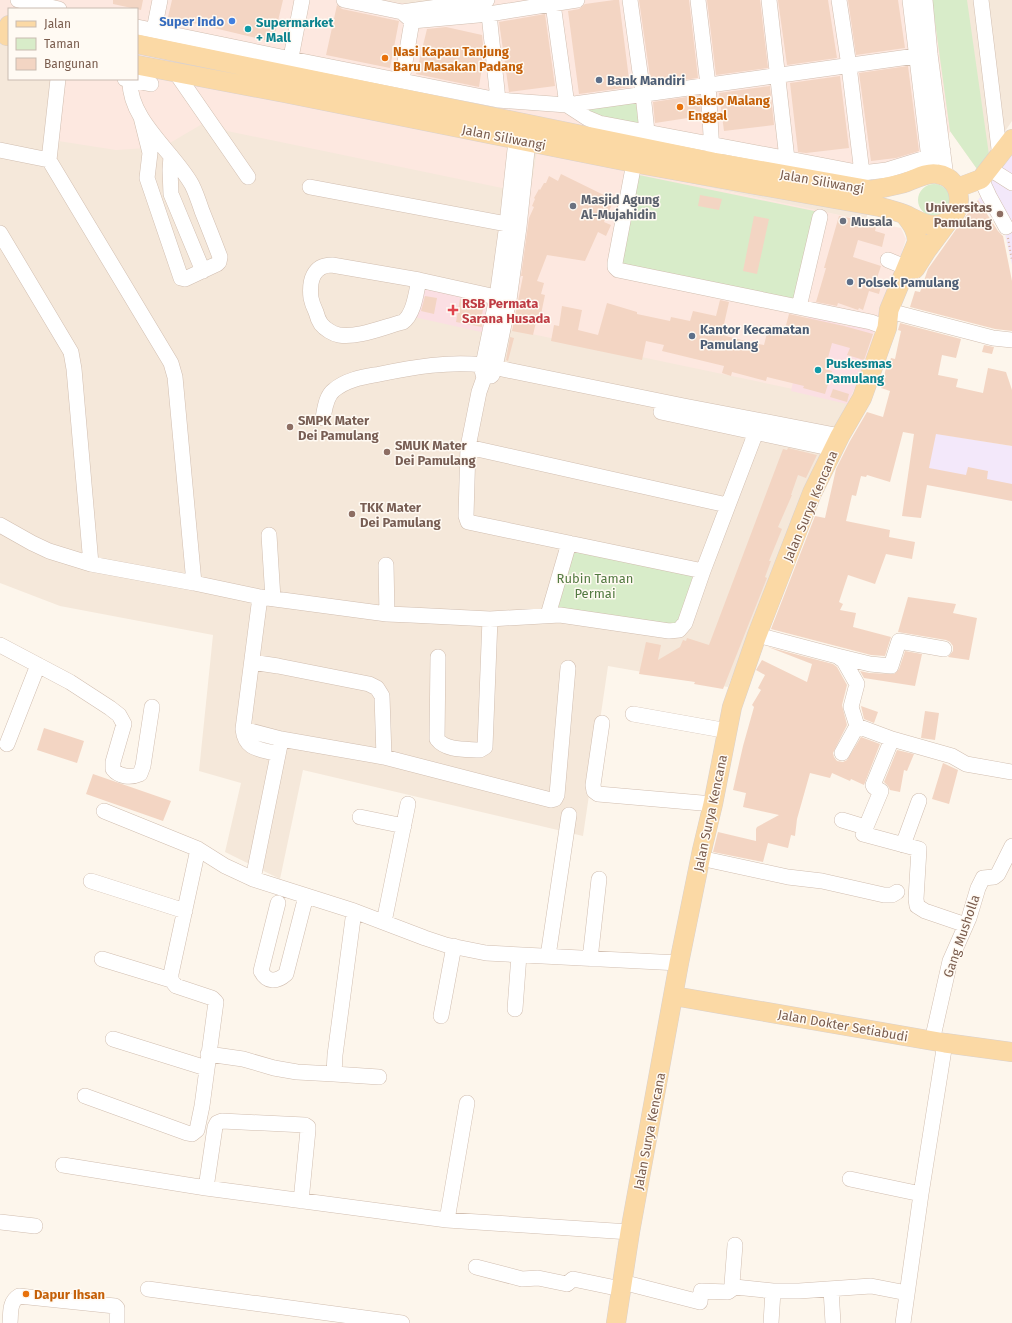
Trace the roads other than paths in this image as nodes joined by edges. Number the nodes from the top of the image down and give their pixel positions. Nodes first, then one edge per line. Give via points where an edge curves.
1 (160, 0) edge
2 (302, 0) edge
3 (344, 0) edge
4 (577, 0) edge
5 (630, 0) edge
6 (698, 0) edge
7 (769, 0) edge
8 (839, 0) edge
9 (910, 0) edge
10 (925, 0) edge
11 (981, 0) edge
12 (27, 1) edge
13 (553, 4) junction
14 (488, 7) edge
15 (55, 8) edge
16 (407, 16) junction
17 (0, 17) edge
18 (138, 27) edge
19 (7, 30) edge
20 (154, 30) junction
21 (138, 44) edge
22 (923, 55) junction
23 (849, 66) junction
24 (176, 73) junction
25 (138, 75) edge
26 (288, 75) junction
27 (777, 76) junction
28 (138, 79) edge
29 (58, 80) edge
30 (130, 80) edge
31 (402, 80) junction
32 (150, 84) dead end
33 (708, 85) junction
34 (644, 94) junction
35 (498, 100) junction
36 (567, 105) junction
37 (141, 117) junction
38 (647, 132) junction
39 (522, 141) junction
40 (0, 150) edge
41 (944, 151) junction
42 (712, 153) junction
43 (171, 156) junction
44 (787, 158) junction
45 (1000, 159) edge
46 (49, 160) junction
47 (634, 163) junction
48 (862, 173) junction
49 (941, 174) junction
50 (248, 177) dead end
51 (889, 178) junction
52 (1012, 183) edge
53 (310, 187) dead end
54 (904, 214) junction
55 (820, 217) dead end
56 (950, 220) junction
57 (514, 225) junction
58 (1006, 226) road end
59 (0, 233) edge
60 (888, 260) dead end
61 (910, 269) junction
62 (204, 271) junction
63 (420, 280) junction
64 (503, 298) junction
65 (799, 307) junction
66 (892, 320) junction
67 (1012, 340) edge
68 (489, 371) junction
69 (683, 411) junction
70 (323, 418) dead end
71 (756, 432) junction
72 (837, 442) junction
73 (468, 447) junction
74 (727, 505) junction
75 (0, 525) edge
76 (269, 535) dead end
77 (569, 543) junction
78 (91, 564) junction
79 (386, 565) dead end
80 (703, 571) junction
81 (194, 583) junction
82 (267, 598) junction
83 (387, 614) junction
84 (548, 616) junction
85 (490, 619) junction
86 (757, 635) junction
87 (0, 645) edge
88 (944, 649) dead end
89 (837, 656) junction
90 (438, 657) dead end
91 (252, 662) junction
92 (38, 665) junction
93 (568, 668) dead end
94 (152, 707) dead end
95 (633, 714) dead end
96 (602, 723) dead end
97 (857, 726) junction
98 (243, 729) junction
99 (728, 731) junction
100 (281, 739) junction
101 (892, 739) junction
102 (7, 744) dead end
103 (842, 753) dead end
104 (278, 754) junction
105 (384, 757) junction
106 (1012, 772) edge
107 (919, 800) dead end
108 (408, 804) dead end
109 (713, 804) junction
110 (104, 811) dead end
111 (569, 815) dead end
112 (360, 817) dead end
113 (842, 820) dead end
114 (404, 826) junction
115 (864, 831) junction
116 (903, 845) junction
117 (1012, 846) edge
118 (198, 849) junction
119 (700, 858) junction
120 (253, 879) junction
121 (600, 879) dead end
122 (92, 881) dead end
123 (897, 892) dead end
124 (306, 896) junction
125 (278, 903) dead end
126 (185, 911) junction
127 (354, 911) junction
128 (384, 922) junction
129 (966, 925) junction
130 (454, 946) junction
131 (519, 955) junction
132 (548, 956) junction
133 (590, 958) junction
134 (102, 959) dead end
135 (680, 963) junction
136 (172, 980) junction
137 (674, 996) junction
138 (514, 1009) dead end
139 (441, 1016) dead end
140 (113, 1039) dead end
141 (938, 1042) junction
142 (1012, 1052) edge
143 (207, 1061) junction
144 (334, 1074) junction
145 (379, 1077) dead end
146 (85, 1096) dead end
147 (467, 1103) dead end
148 (63, 1165) dead end
149 (850, 1179) dead end
150 (206, 1188) junction
151 (921, 1194) junction
152 (301, 1201) junction
153 (446, 1220) junction
154 (0, 1222) edge
155 (35, 1226) dead end
156 (630, 1232) junction
157 (735, 1245) dead end
158 (476, 1267) dead end
159 (622, 1286) junction
160 (735, 1287) junction
161 (148, 1289) dead end
162 (831, 1289) junction
163 (773, 1291) junction
164 (908, 1293) junction
165 (10, 1323) edge
166 (117, 1323) edge
167 (402, 1323) edge
168 (616, 1323) edge
169 (771, 1323) edge
170 (833, 1323) edge
171 (903, 1323) edge

1 - 20 street
2 - 26 street
3 - 16 street
4 - 13 street
5 - 34 street
6 - 33 street
7 - 27 street
8 - 23 street
9 - 22 street
10 - 22 street
11 - 45 street
12 - 15 street
13 - 14 street
13 - 36 street
14 - 16 street
14 - 35 street
16 - 31 street
17 - 19 main road
18 - 20 street
20 - 26 street
21 - 26 main road, Jalan Siliwangi
22 - 23 street
22 - 41 street
22 - 49 street
23 - 27 street
23 - 48 street
24 - 25 main road, Jalan Siliwangi
24 - 26 main road, Jalan Siliwangi
24 - 50 street
26 - 31 street
26 - 39 main road, Jalan Siliwangi
26 - 42 main road, Jalan Siliwangi
27 - 33 street
27 - 44 street
28 - 32 street
29 - 46 street
30 - 37 street via 135,105
31 - 35 street
33 - 34 street
33 - 42 street
34 - 36 street
34 - 38 street
35 - 36 street
36 - 38 street via 598,123
37 - 43 street
37 - 62 street via 150,153 147,178 181,278 185,279
38 - 42 street
39 - 47 main road, Jalan Siliwangi
39 - 57 street
40 - 46 street
41 - 49 street
41 - 49 street
42 - 44 street
42 - 51 main road, Jalan Siliwangi via 871,190
43 - 62 street via 171,194
43 - 62 street via 184,170 193,187 220,257 217,264
44 - 48 street
45 - 49 main road, Jalan Siliwangi
45 - 52 street
45 - 58 street via 989,196
46 - 81 street via 171,363 177,391
47 - 54 main road, Jalan Siliwangi via 880,207
47 - 65 street via 615,263 618,270
48 - 51 street
49 - 51 main road, Jalan Siliwangi
49 - 56 main road via 960,197 956,213
53 - 57 street
54 - 56 main road, Jalan Siliwangi via 927,225 943,224
54 - 61 main road, Jalan Surya Kencana via 917,234
55 - 65 street
56 - 61 main road, Jalan Surya Kencana
57 - 64 street
59 - 78 street via 70,352 74,370
60 - 61 street
61 - 66 main road, Jalan Surya Kencana via 889,310
63 - 63 street via 408,318 361,333 340,335 326,329 320,323 311,299 311,286 316,271 326,265
63 - 64 street
64 - 68 street
65 - 66 street via 872,322
66 - 67 street
66 - 72 main road, Jalan Surya Kencana via 862,398
68 - 69 street
68 - 70 street via 467,363 413,367 351,380 334,390 328,398
68 - 73 street via 480,392
69 - 71 street
69 - 72 street
71 - 72 street
71 - 74 street
72 - 86 main road, Jalan Surya Kencana via 812,493
73 - 74 street
73 - 77 street via 468,522
74 - 80 street
75 - 78 street via 37,546
76 - 82 street
77 - 80 street
77 - 84 street
78 - 81 street
79 - 83 street
80 - 84 street via 685,623 679,630 669,631 560,615
81 - 82 street
82 - 83 street
82 - 91 street
83 - 85 street
84 - 85 street
85 - 90 street via 485,747 482,750 448,747 437,739
86 - 89 street
86 - 99 main road, Jalan Surya Kencana via 732,707
87 - 92 street
88 - 89 street via 899,641 891,666
89 - 97 street via 844,661 857,684 851,707
91 - 98 street
91 - 105 street via 369,684 377,688 382,696
92 - 94 street via 70,682 119,715 124,724 113,762 116,773 133,777 140,774
92 - 102 street
93 - 105 street via 557,795 554,799
95 - 99 street
96 - 109 street via 593,785 594,791 598,794
97 - 101 street
97 - 103 street
98 - 100 street
98 - 104 street via 244,738 250,746
99 - 109 main road, Jalan Surya Kencana
100 - 104 street
100 - 105 street
101 - 106 street via 952,756 966,764
101 - 115 street via 873,785 881,791
104 - 120 street
107 - 116 street
108 - 114 street
109 - 119 main road, Jalan Surya Kencana
110 - 118 street
111 - 132 street
112 - 114 street
113 - 115 street
114 - 128 street
115 - 116 street
116 - 129 street via 920,849 917,906
117 - 129 street, Gang Musholla via 998,874 981,880
118 - 120 street
118 - 126 street
119 - 123 street via 884,895
119 - 135 main road, Jalan Surya Kencana
120 - 124 street
121 - 133 street
122 - 126 street
124 - 125 street via 286,974 276,981 268,980 261,972
124 - 127 street
126 - 136 street via 171,974
127 - 128 street
127 - 144 street
128 - 130 street
129 - 141 street, Gang Musholla via 950,961
130 - 131 street via 486,953
130 - 139 street
131 - 132 street
131 - 138 street
132 - 133 street
133 - 135 street
134 - 136 street
135 - 137 main road, Jalan Surya Kencana
136 - 143 street via 176,986 212,998 216,1002
137 - 141 main road, Jalan Dokter Setiabudi
137 - 156 main road, Jalan Surya Kencana
140 - 143 street
141 - 142 main road, Jalan Dokter Setiabudi
141 - 151 street, Gang Musholla
143 - 144 street via 242,1059 297,1072
143 - 146 street via 202,1106 197,1130 192,1134
144 - 145 street
147 - 153 street
148 - 150 street
149 - 151 street
150 - 152 street
150 - 152 street via 217,1123 222,1121 305,1125 308,1130
151 - 164 street, Gang Musholla
152 - 153 street
153 - 156 street
154 - 155 street
156 - 159 main road, Jalan Surya Kencana
157 - 160 street via 732,1284
158 - 159 street via 522,1279 538,1278 566,1284 573,1279
159 - 160 street via 700,1302 701,1291 728,1292
159 - 168 main road, Jalan Surya Kencana
160 - 163 street
161 - 167 street
162 - 163 street
162 - 164 street via 872,1286
162 - 170 street
163 - 169 street
164 - 171 street, Gang Musholla
165 - 166 street via 12,1303 19,1296 115,1306

